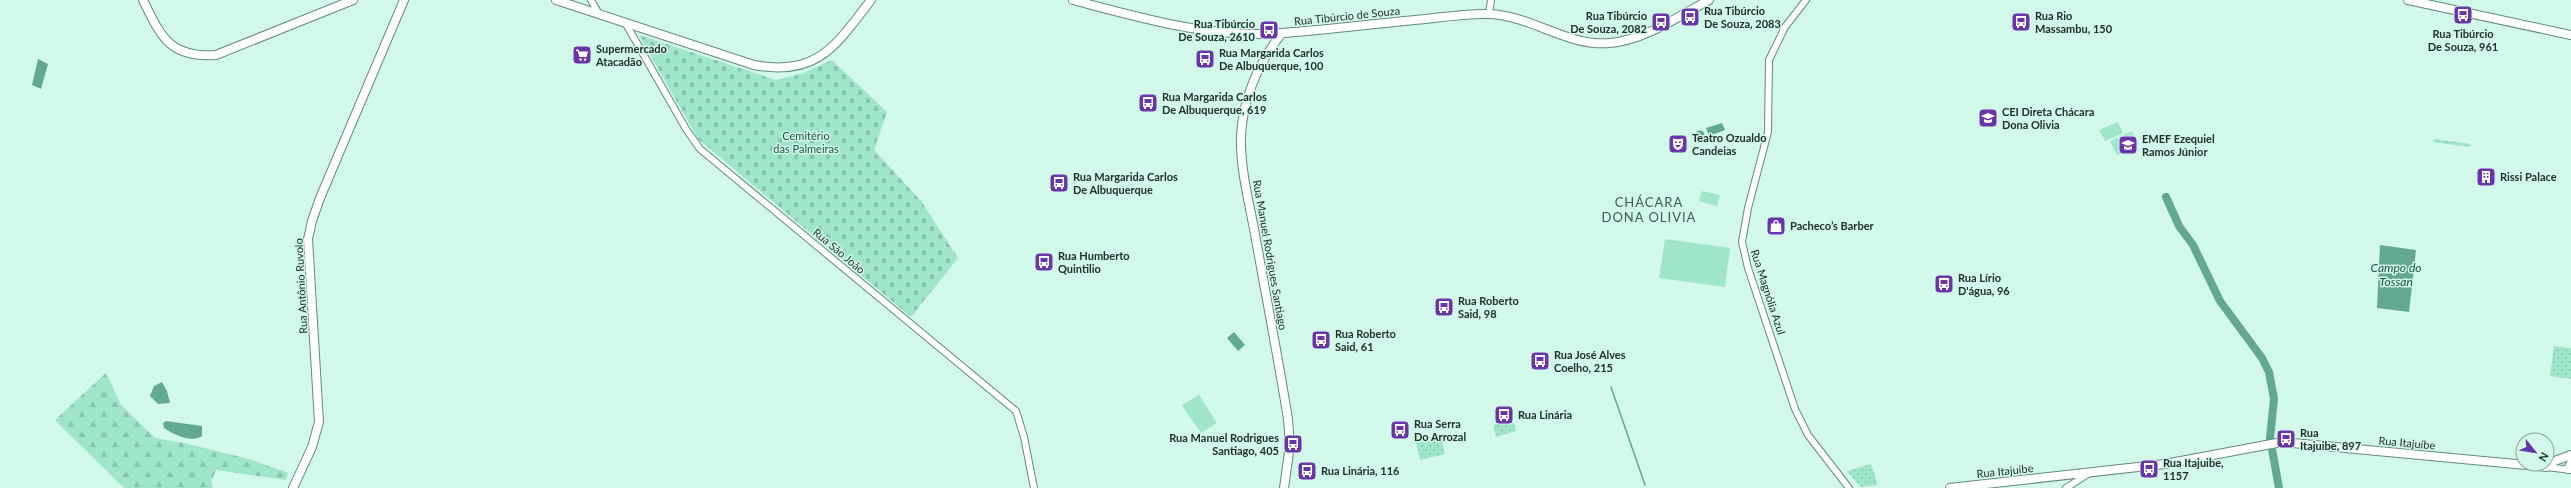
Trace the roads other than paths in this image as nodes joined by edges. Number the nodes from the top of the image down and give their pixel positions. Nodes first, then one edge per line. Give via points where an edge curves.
1 (143, 0) edge
2 (353, 0) edge
3 (404, 0) edge
4 (556, 0) edge
5 (591, 0) edge
6 (871, 0) edge
7 (1073, 0) edge
8 (1491, 0) edge
9 (1710, 0) edge
10 (1806, 0) edge
11 (2408, 0) edge
12 (598, 14) junction
13 (1489, 14) junction
14 (626, 24) junction
15 (1282, 33) junction
16 (2571, 35) edge
17 (2571, 456) edge
18 (2555, 461) edge
19 (2515, 464) edge
20 (2555, 467) edge
21 (2570, 467) edge
22 (2083, 474) junction
23 (293, 488) edge
24 (1034, 488) edge
25 (1284, 488) edge
26 (1849, 488) edge
27 (1950, 488) edge
28 (2065, 488) edge

1 - 2 main road via 166,42 178,50 205,56 216,55
3 - 23 main road, Rua Antônio Ruvolo via 311,225 308,239 319,422 312,447
4 - 12 main road
5 - 12 street
6 - 14 main road via 849,30 823,56 806,64 780,68 754,65
7 - 15 main road, Rua Tibúrcio de Souza via 1173,25 1236,33
8 - 13 street
9 - 13 main road, Rua Tibúrcio de Souza via 1636,37 1609,43 1583,41 1540,25
10 - 26 street, Rua Magnólia Azul via 1777,40 1769,60 1768,132 1742,231 1744,254 1798,416 1808,435
11 - 16 main road
12 - 14 main road
13 - 15 main road, Rua Tibúrcio de Souza via 1444,16
14 - 24 street, Rua São João via 700,149 1016,411
15 - 25 main road, Rua Manuel Rodrigues Santiago via 1255,76 1241,135 1242,159 1253,227 1288,419 1290,445
17 - 18 main road
19 - 22 main road, Rua Itajuíbe via 2282,442 2206,458
20 - 21 street, Rua Itajuíbe
22 - 27 main road, Rua Itajuíbe
22 - 28 street
22 - 28 street

